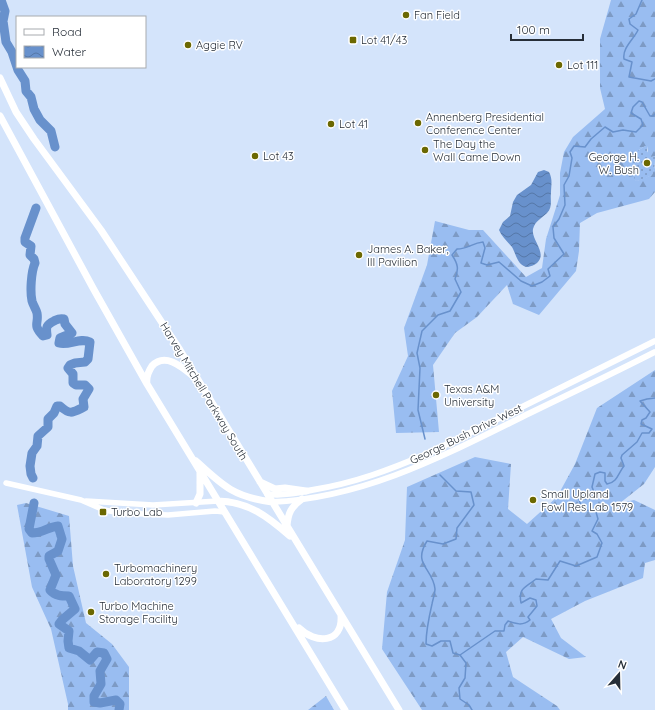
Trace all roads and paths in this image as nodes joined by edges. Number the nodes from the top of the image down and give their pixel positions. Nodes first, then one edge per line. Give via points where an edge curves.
1 (0, 78) edge
2 (0, 116) edge
3 (655, 341) edge
4 (655, 352) edge
5 (197, 378) junction
6 (147, 384) junction
7 (190, 455) junction
8 (200, 472) junction
9 (260, 482) junction
10 (6, 483) dead end
11 (306, 491) junction
12 (267, 494) junction
13 (81, 500) junction
14 (302, 500) junction
15 (218, 501) junction
16 (272, 502) junction
17 (196, 503) junction
18 (225, 512) junction
19 (287, 526) junction
20 (296, 541) junction
21 (341, 615) junction
22 (290, 620) junction
23 (345, 710) edge
24 (399, 710) edge

1 - 5 highway, Harvey Mitchell Parkway South via 16,112 101,230
2 - 6 highway via 81,268
3 - 11 main road, George Bush Drive West via 398,467 346,484
4 - 14 main road, George Bush Drive West via 418,467 356,489
5 - 6 highway via 176,363 163,360 151,368 147,375
5 - 9 highway, Harvey Mitchell Parkway South
6 - 7 highway
7 - 8 highway
7 - 16 highway via 222,484 238,494 254,500
8 - 15 highway
8 - 17 highway via 200,494
9 - 11 highway via 275,489
9 - 12 highway, Harvey Mitchell Parkway South
10 - 13 street
11 - 12 main road, George Bush Drive West
12 - 16 highway, Harvey Mitchell Parkway South
13 - 17 street via 153,505
13 - 18 street via 104,510 121,513 168,515
14 - 16 main road, George Bush Drive West
14 - 19 highway via 290,510
15 - 17 street
15 - 18 highway
15 - 20 highway via 243,505 263,514
16 - 19 highway, Harvey Mitchell Parkway South
18 - 22 highway
19 - 20 highway, Harvey Mitchell Parkway South
20 - 21 highway, Harvey Mitchell Parkway South
21 - 22 highway via 337,631 322,640 304,634
21 - 24 highway, Harvey Mitchell Parkway South
22 - 23 highway

